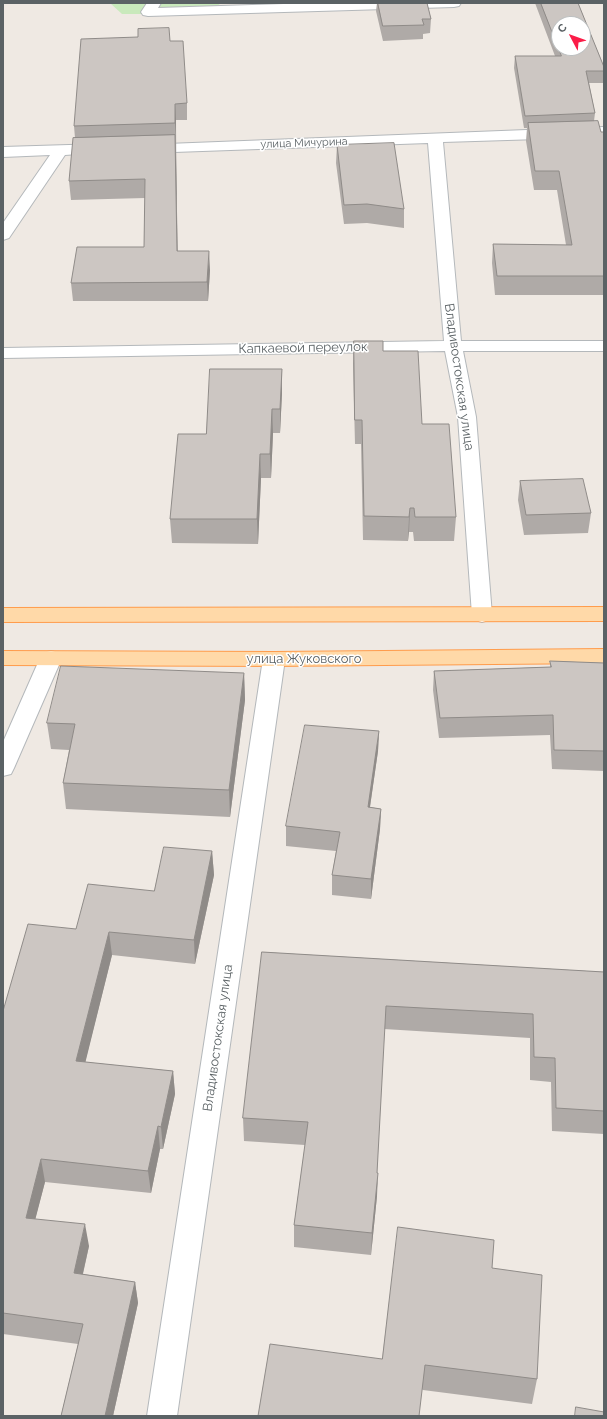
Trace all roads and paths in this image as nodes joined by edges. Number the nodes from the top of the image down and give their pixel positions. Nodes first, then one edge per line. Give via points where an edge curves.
1 (154, 3) edge
2 (454, 3) edge
3 (604, 132) edge
4 (435, 139) junction
5 (133, 148) edge
6 (117, 149) edge
7 (61, 150) junction
8 (3, 152) edge
9 (3, 235) edge
10 (453, 346) junction
11 (604, 346) edge
12 (3, 353) edge
13 (604, 614) edge
14 (3, 615) edge
15 (482, 615) junction
16 (604, 656) edge
17 (3, 658) edge
18 (51, 658) junction
19 (274, 659) junction
20 (3, 768) edge
21 (162, 1416) edge

1 - 2 street via 148,12
3 - 4 street, улица Мичурина
4 - 5 street, улица Мичурина
4 - 10 street, Владивостокская улица
6 - 7 street
7 - 8 street
7 - 9 street
10 - 11 street, Капкаевой переулок
10 - 12 street, Капкаевой переулок
10 - 15 street, Владивостокская улица via 467,417
13 - 15 main road
14 - 15 main road
16 - 19 main road, улица Жуковского
17 - 18 main road, улица Жуковского
18 - 19 main road, улица Жуковского
18 - 20 street
19 - 21 street, Владивостокская улица

